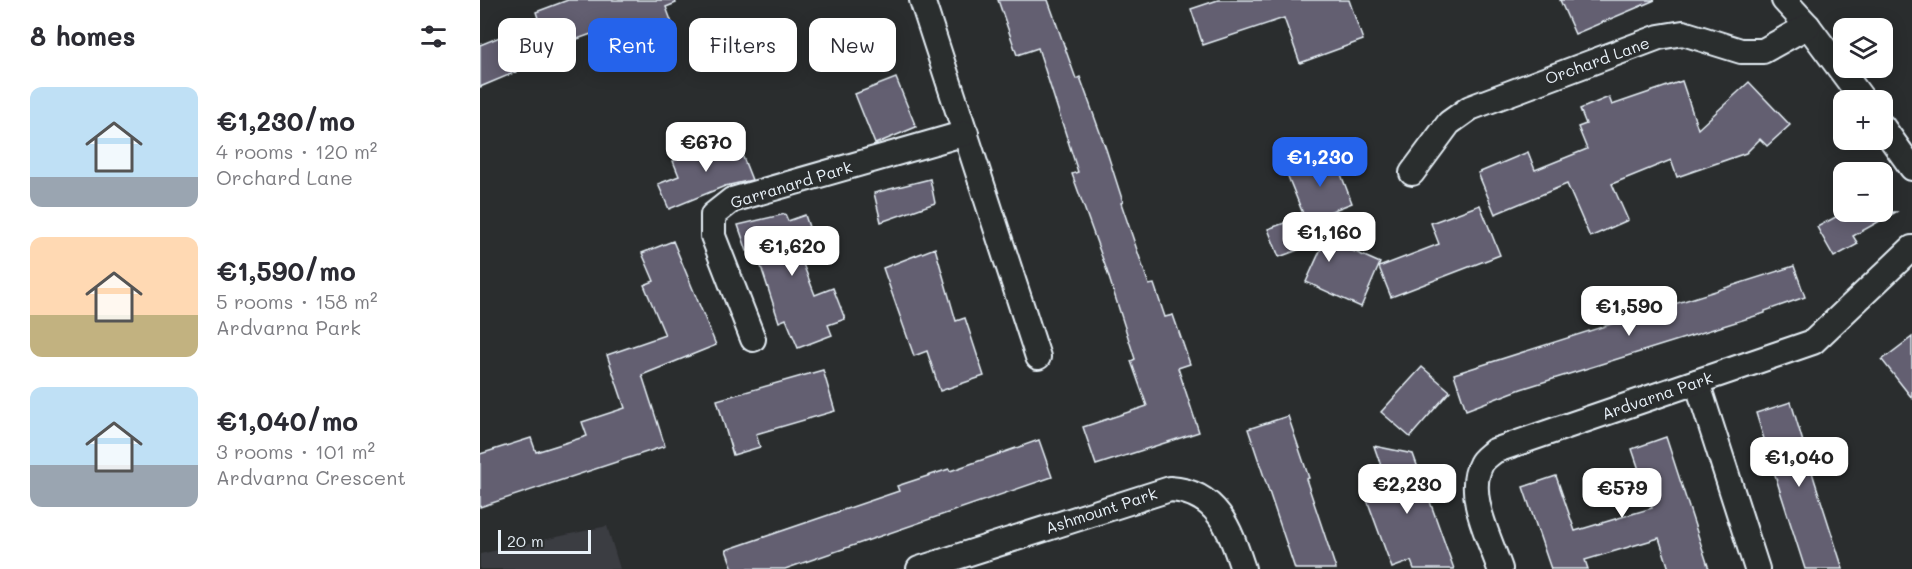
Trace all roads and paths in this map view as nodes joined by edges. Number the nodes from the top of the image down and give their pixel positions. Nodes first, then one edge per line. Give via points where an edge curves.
1 (922, 0) edge
2 (1784, 0) edge
3 (1808, 26) junction
4 (1856, 90) edge
5 (966, 133) junction
6 (1893, 141) edge
7 (1912, 168) edge
8 (1412, 172) dead end
9 (1912, 248) edge
10 (753, 339) dead end
11 (1038, 357) dead end
12 (1697, 382) junction
13 (919, 569) edge
14 (1243, 569) edge
15 (1500, 569) edge
16 (1757, 569) edge

1 - 5 street
2 - 3 street
3 - 4 street
3 - 8 street, Orchard Lane via 1762,51 1741,51 1683,33 1659,37 1464,111 1435,140
5 - 10 street, Garranard Park via 732,200 720,207 713,215 713,236
5 - 11 street
6 - 7 street
9 - 12 street, Ardvarna Park via 1813,342
12 - 15 street, Ardvarna Park via 1494,451 1481,462 1476,479 1477,500
12 - 16 street
13 - 14 street, Ashmount Park via 1170,489 1196,495 1214,507 1230,529

